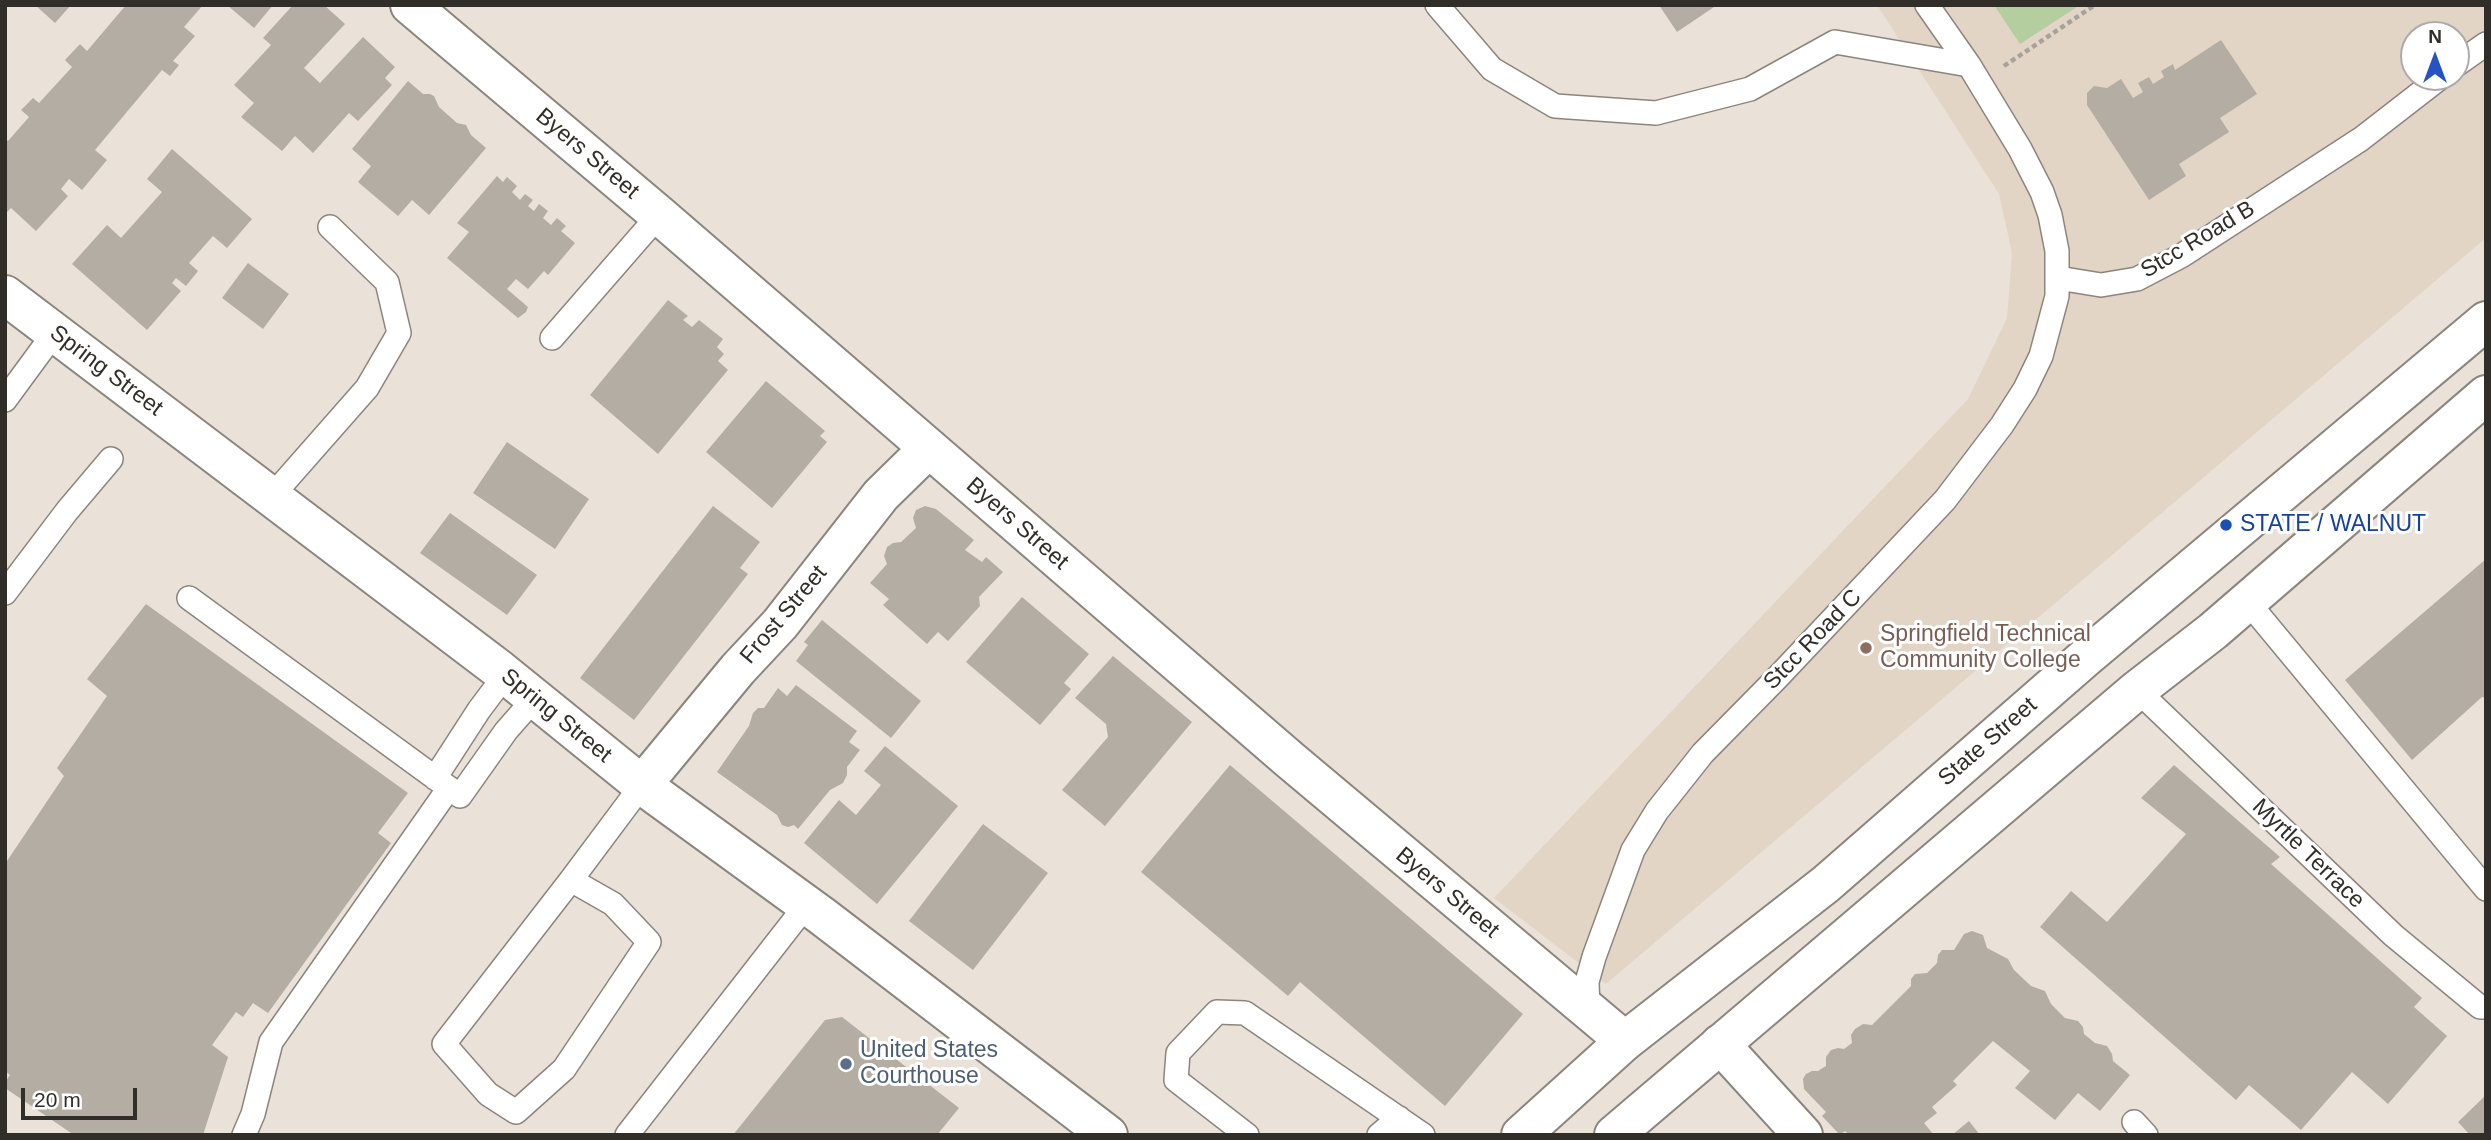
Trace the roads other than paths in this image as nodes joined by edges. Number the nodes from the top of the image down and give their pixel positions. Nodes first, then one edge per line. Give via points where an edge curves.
1 (410, 5) edge
2 (1437, 5) edge
3 (1927, 5) edge
4 (2486, 44) edge
5 (2470, 55) edge
6 (1974, 74) junction
7 (2423, 91) edge
8 (659, 215) junction
9 (330, 227) dead end
10 (2058, 278) junction
11 (5, 295) edge
12 (2486, 321) edge
13 (55, 332) junction
14 (552, 338) dead end
15 (2486, 395) edge
16 (5, 400) edge
17 (929, 448) junction
18 (111, 459) dead end
19 (272, 496) junction
20 (5, 593) edge
21 (189, 598) dead end
22 (2247, 601) junction
23 (506, 674) junction
24 (2137, 690) junction
25 (535, 698) junction
26 (642, 785) junction
27 (448, 787) junction
28 (572, 880) junction
29 (2486, 889) edge
30 (807, 904) junction
31 (2486, 1007) edge
32 (1588, 1010) junction
33 (1625, 1041) junction
34 (1720, 1044) junction
35 (1399, 1118) junction
36 (244, 1135) edge
37 (627, 1135) edge
38 (1108, 1135) edge
39 (1247, 1135) edge
40 (1379, 1135) edge
41 (1423, 1135) edge
42 (1521, 1135) edge
43 (1614, 1135) edge
44 (1803, 1135) edge

1 - 8 main road, Byers Street
2 - 6 lane via 1492,69 1555,106 1656,113 1750,89 1835,42
3 - 6 lane
4 - 5 lane
6 - 10 lane via 2042,192 2054,232
7 - 10 lane, Stcc Road B via 2361,139 2181,256 2137,279 2101,285
8 - 14 lane
8 - 17 main road, Byers Street
9 - 19 lane via 387,282 398,333 368,388
10 - 32 lane, Stcc Road C via 2041,356 2025,389 1978,459 1945,500 1703,753 1644,830 1594,957 1587,982
11 - 13 main road, Spring Street
12 - 33 main road, State Street via 2085,658 1826,884
13 - 16 lane
13 - 19 main road, Spring Street
15 - 22 main road
17 - 26 main road, Frost Street via 874,503 780,624
17 - 32 main road, Byers Street
18 - 20 lane
19 - 23 main road, Spring Street
21 - 27 lane
22 - 24 main road
22 - 29 lane
23 - 25 main road, Spring Street
23 - 27 lane via 479,710
24 - 31 lane, Myrtle Terrace via 2393,936 2480,1007
24 - 34 main road
25 - 26 main road, Spring Street
25 - 27 lane
26 - 28 lane
26 - 30 main road, Spring Street
27 - 36 lane via 271,1042
28 - 28 lane via 444,1044 488,1094 516,1112 564,1069 649,942 613,904
30 - 37 lane
30 - 38 main road, Spring Street
32 - 33 main road, Byers Street
33 - 42 main road, State Street
34 - 43 main road
34 - 44 main road
35 - 39 lane via 1245,1013 1217,1013 1178,1053 1176,1080
35 - 40 lane
35 - 41 lane

